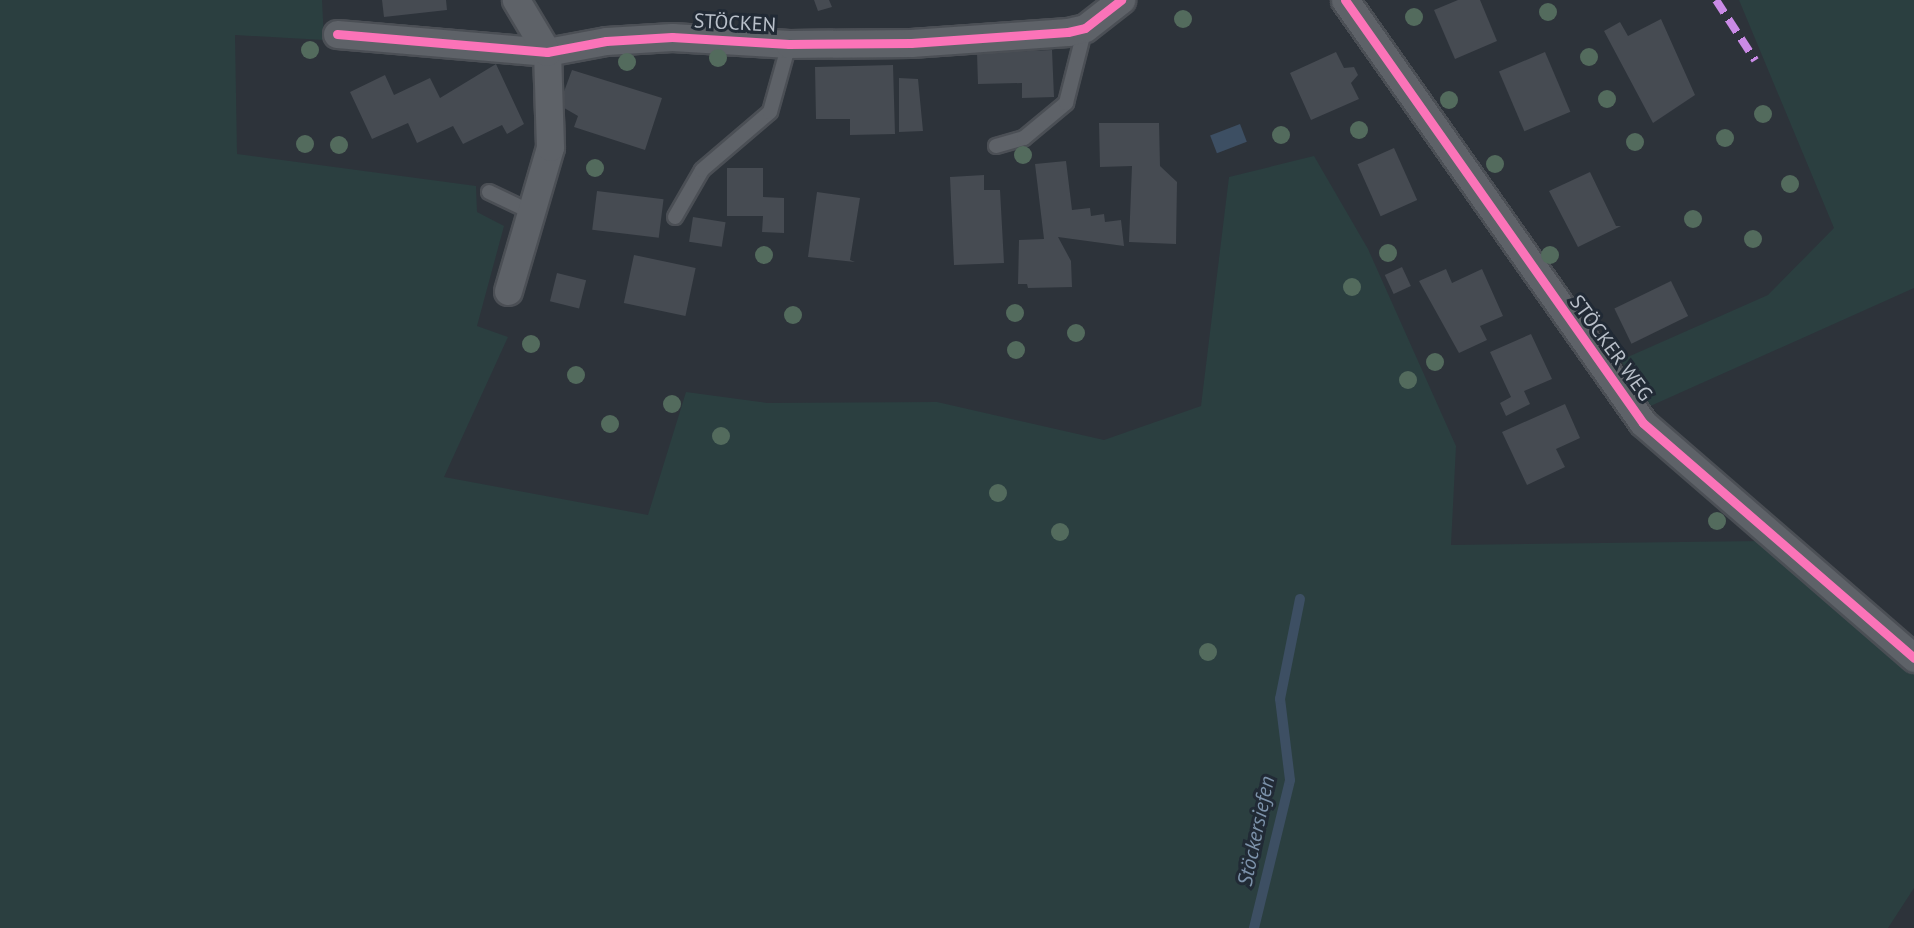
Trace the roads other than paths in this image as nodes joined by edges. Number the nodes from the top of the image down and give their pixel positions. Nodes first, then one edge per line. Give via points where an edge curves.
1 (516, 0) edge
2 (1121, 0) edge
3 (1345, 0) edge
4 (1085, 28) junction
5 (338, 34) dead end
6 (789, 44) junction
7 (547, 52) junction
8 (996, 146) dead end
9 (489, 192) dead end
10 (531, 212) junction
11 (675, 217) dead end
12 (508, 291) dead end
13 (1914, 658) edge

1 - 7 street
2 - 4 street
3 - 13 street, STÖCKER WEG via 1643,423
4 - 6 street, STÖCKEN via 973,40
4 - 8 lane via 1066,103 1024,138
5 - 7 street, STÖCKEN
6 - 7 street, STÖCKEN via 672,38 606,41
6 - 11 lane via 770,112 702,170
7 - 10 street via 550,147
9 - 10 lane
10 - 12 street

